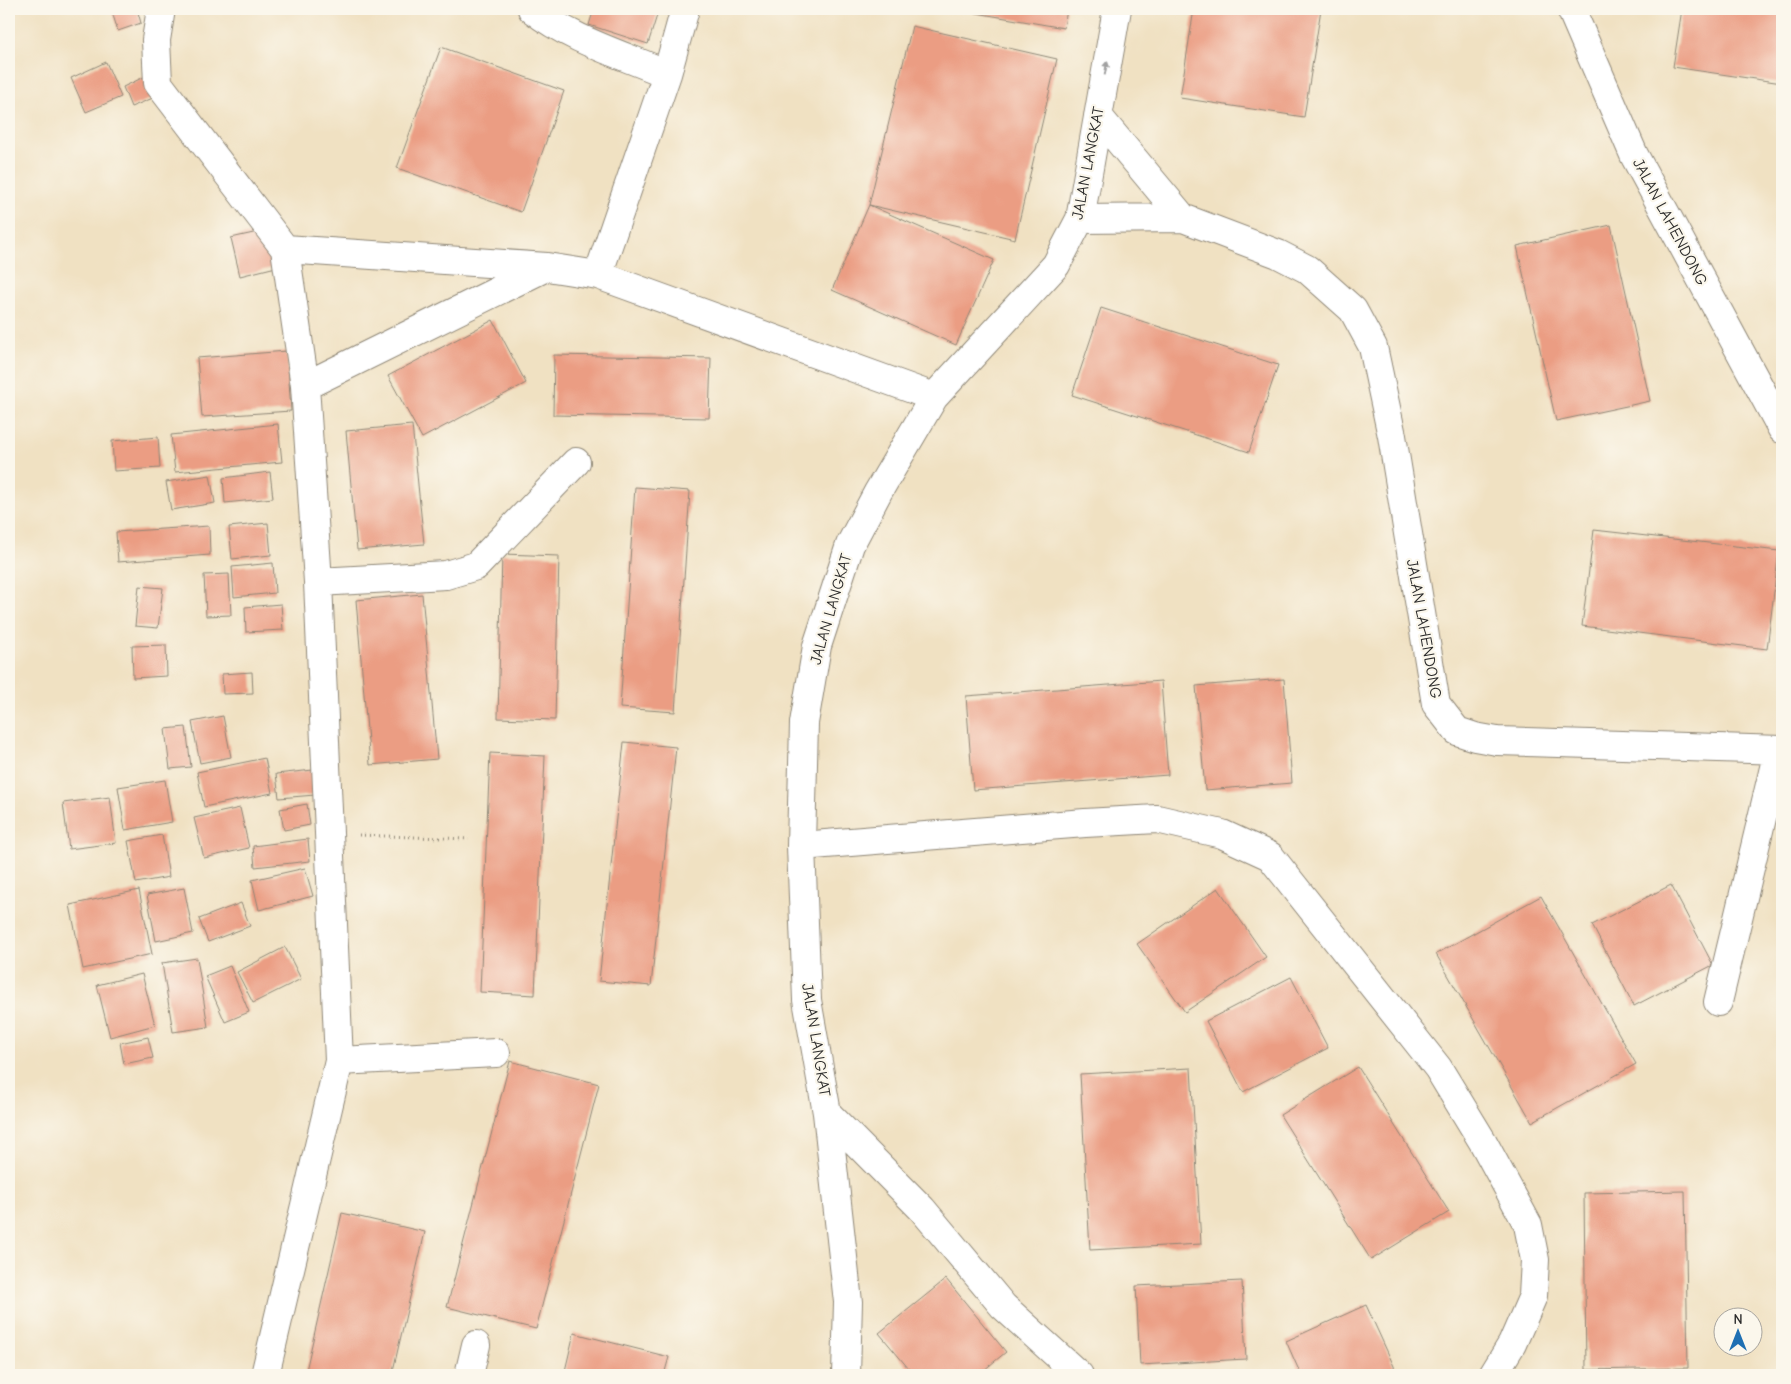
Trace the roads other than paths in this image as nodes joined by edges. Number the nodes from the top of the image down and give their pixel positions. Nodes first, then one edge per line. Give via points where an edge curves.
1 (161, 9) edge
2 (532, 9) edge
3 (685, 9) edge
4 (1116, 9) edge
5 (1571, 9) edge
6 (666, 74) junction
7 (1098, 116) junction
8 (1183, 218) junction
9 (1080, 219) junction
10 (285, 250) junction
11 (547, 267) junction
12 (598, 275) junction
13 (306, 386) junction
14 (934, 397) junction
15 (1782, 429) edge
16 (576, 462) dead end
17 (318, 582) junction
18 (1780, 751) edge
19 (801, 846) junction
20 (1718, 1002) dead end
21 (496, 1053) dead end
22 (339, 1061) junction
23 (827, 1113) junction
24 (476, 1345) dead end
25 (265, 1375) edge
26 (469, 1375) edge
27 (846, 1375) edge
28 (1079, 1375) edge
29 (1494, 1375) edge

1 - 10 street via 156,40 158,84
2 - 6 street via 582,39
3 - 6 street
7 -> 4 street, JALAN LANGKAT
5 - 15 street, JALAN LAHENDONG via 1634,155
6 - 12 street
7 - 8 street
7 - 9 street, JALAN LANGKAT
8 - 9 street
8 - 18 street, JALAN LAHENDONG via 1278,254 1307,269 1354,310 1373,347 1392,436 1436,704 1457,731 1497,741
9 - 14 street, JALAN LANGKAT via 1056,265
10 - 11 street
10 - 13 street
11 - 12 street
11 - 13 street
12 - 14 street
13 - 17 street
14 - 19 street, JALAN LANGKAT via 850,545 817,646 804,723
16 - 17 street via 476,566 446,575
17 - 22 street
18 - 20 street
19 - 23 street, JALAN LANGKAT via 807,1000
19 - 29 street via 1157,820 1222,834 1270,856 1438,1068 1528,1225 1535,1260 1533,1296
21 - 22 street
22 - 25 street
23 - 27 street, JALAN LANGKAT via 848,1302
23 - 28 street via 922,1209 1003,1306
24 - 26 street

